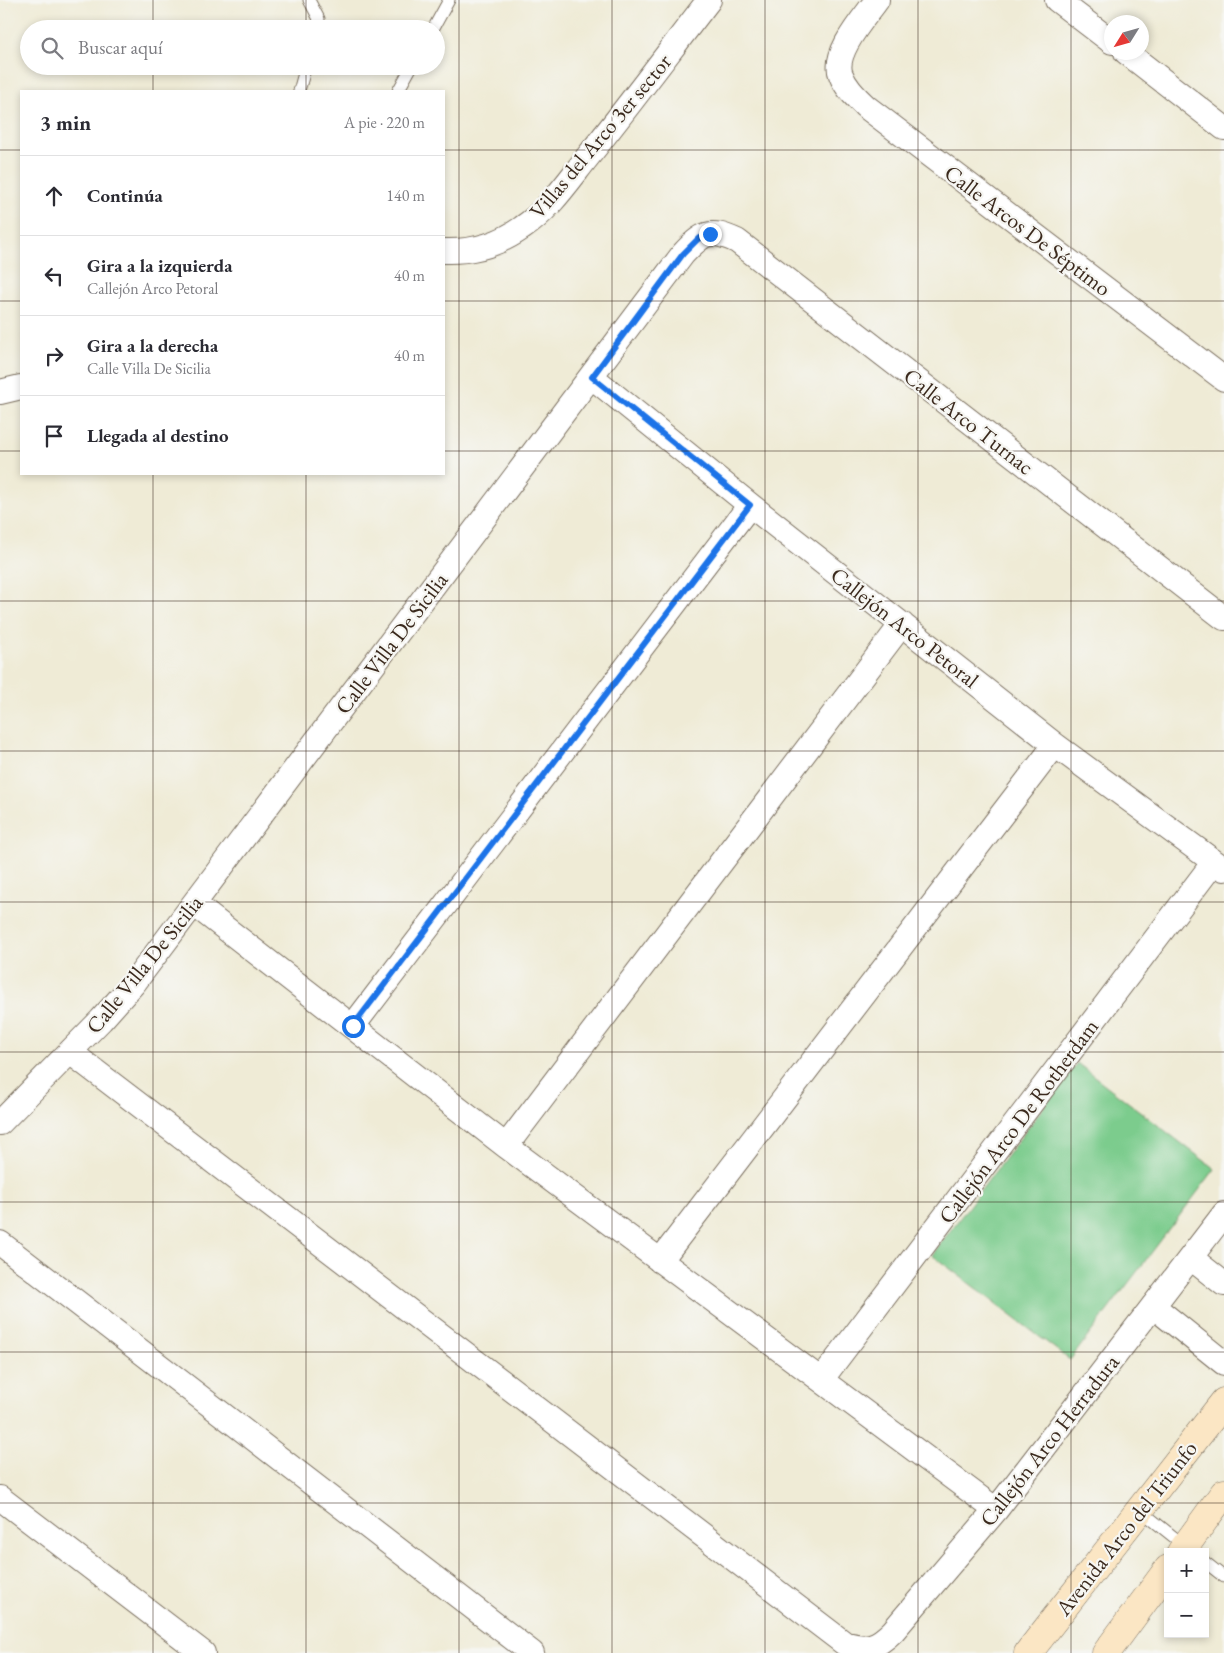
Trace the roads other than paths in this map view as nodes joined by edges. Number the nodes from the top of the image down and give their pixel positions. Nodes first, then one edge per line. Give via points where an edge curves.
1 (309, 0) edge
2 (450, 0) edge
3 (709, 0) edge
4 (877, 0) edge
5 (1057, 0) edge
6 (319, 20) edge
7 (438, 20) edge
8 (1104, 36) edge
9 (1136, 60) edge
10 (303, 75) edge
11 (407, 75) edge
12 (299, 90) edge
13 (399, 90) edge
14 (1224, 128) edge
15 (710, 234) joint
16 (445, 251) edge
17 (592, 377) junction
18 (1224, 379) edge
19 (20, 387) edge
20 (0, 392) edge
21 (750, 505) junction
22 (1224, 618) edge
23 (902, 624) junction
24 (1055, 745) junction
25 (1219, 866) edge
26 (194, 904) junction
27 (353, 1026) junction
28 (70, 1052) junction
29 (0, 1123) edge
30 (506, 1146) junction
31 (1224, 1214) edge
32 (0, 1243) edge
33 (1191, 1258) junction
34 (660, 1261) junction
35 (1224, 1284) edge
36 (1153, 1306) junction
37 (1224, 1363) edge
38 (822, 1380) junction
39 (1224, 1402) edge
40 (1224, 1492) edge
41 (0, 1498) edge
42 (996, 1510) junction
43 (1140, 1510) junction
44 (1185, 1548) edge
45 (1194, 1548) edge
46 (1209, 1566) edge
47 (1164, 1575) edge
48 (1224, 1577) edge
49 (203, 1653) edge
50 (532, 1653) edge
51 (1028, 1653) edge
52 (1106, 1653) edge

1 - 6 lane
2 - 7 lane
3 - 16 street, Villas del Arco 3er sector via 548,205 523,228 497,242 480,249
4 - 18 street, Calle Arcos De Séptimo via 851,35 841,55 840,74 850,90 866,106
5 - 8 street
9 - 14 street
10 - 12 lane
11 - 13 lane
15 - 17 street, Calle Villa De Sicilia via 698,239 683,254
15 - 22 street, Calle Arco Turnac via 722,234 737,241
17 - 21 street, Callejón Arco Petoral
17 - 26 street, Calle Villa De Sicilia
19 - 20 street
21 - 23 street, Callejón Arco Petoral
21 - 27 street
23 - 24 street, Callejón Arco Petoral
23 - 30 street
24 - 25 street, Callejón Arco Petoral
24 - 34 street
25 - 38 street, Callejón Arco De Rotherdam
26 - 27 street
26 - 28 street, Calle Villa De Sicilia via 134,983
27 - 30 street
28 - 29 street, Calle Villa De Sicilia
28 - 42 street, Callejón Arco Herradura via 844,1643 859,1648 873,1647 885,1639
30 - 34 street
31 - 33 street, Callejón Arco Herradura
32 - 50 street
33 - 35 street
33 - 36 street, Callejón Arco Herradura
34 - 38 street
36 - 37 street
36 - 42 street, Callejón Arco Herradura
38 - 42 street
39 - 43 street, Avenida Arco del Triunfo
40 - 45 street
41 - 49 street
43 - 44 lane
43 - 51 street, Avenida Arco del Triunfo
46 - 48 lane
47 - 52 street

